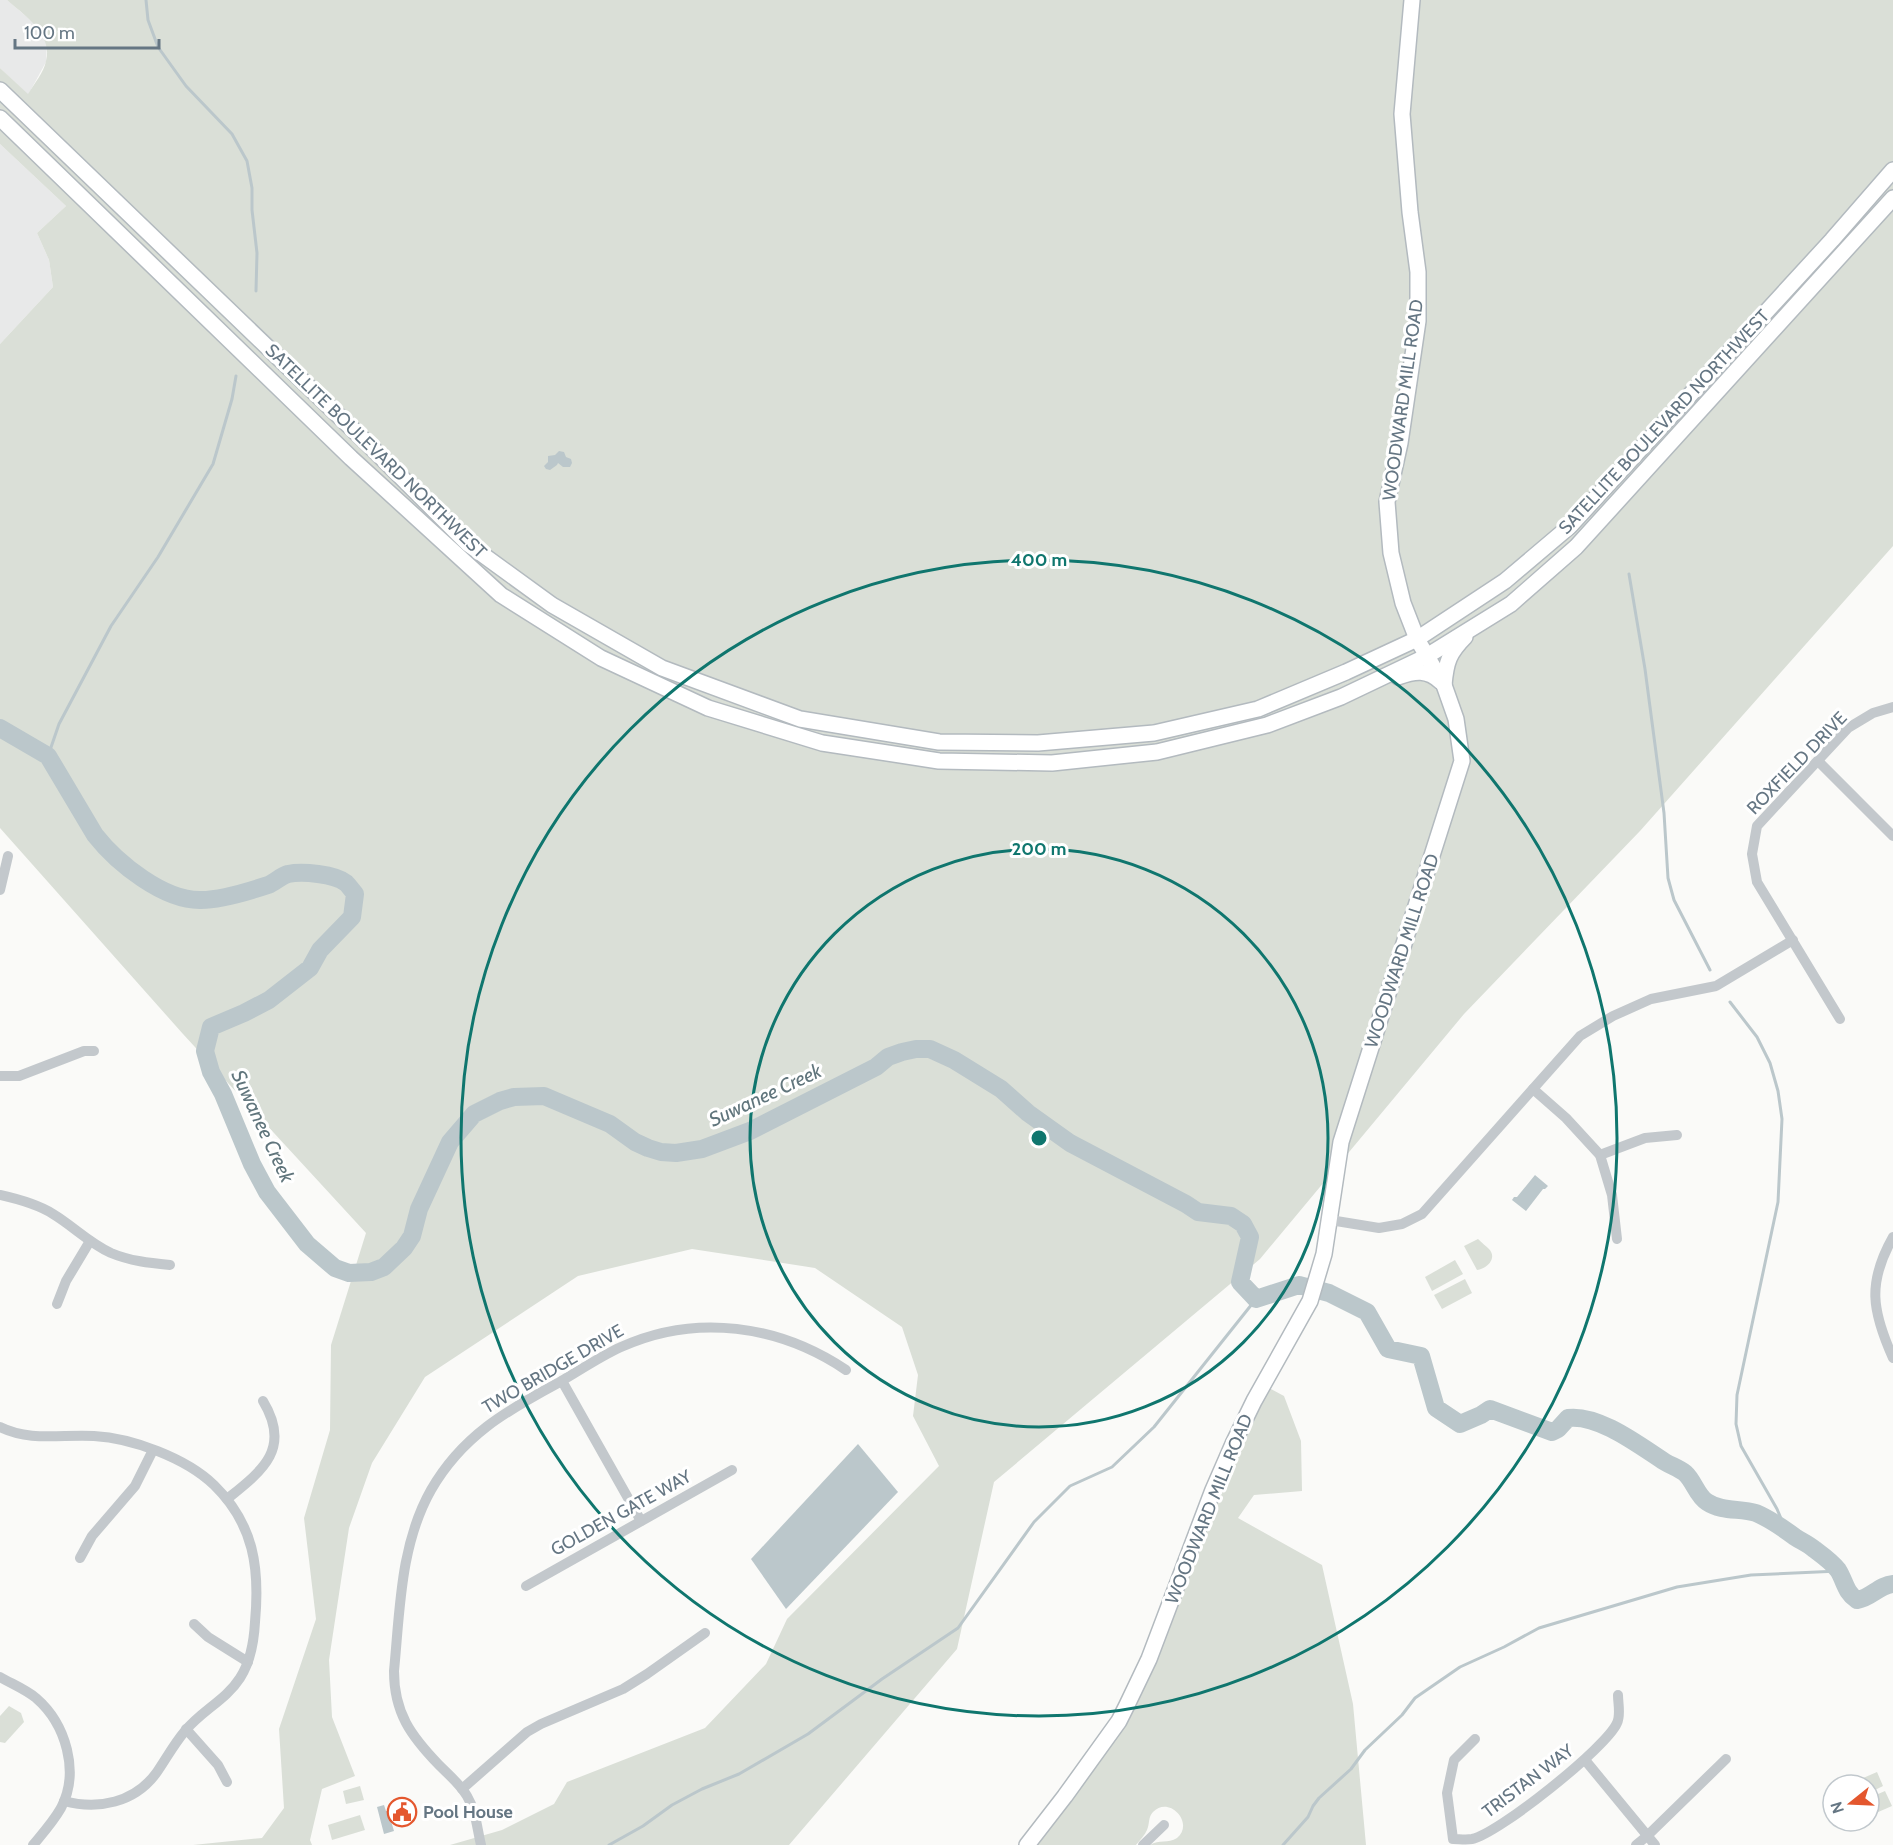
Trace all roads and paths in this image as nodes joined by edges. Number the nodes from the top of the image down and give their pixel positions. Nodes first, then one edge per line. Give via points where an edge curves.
1 (1412, 0) edge
2 (0, 90) edge
3 (0, 118) edge
4 (1893, 170) edge
5 (1893, 198) edge
6 (1404, 603) junction
7 (1461, 609) junction
8 (1478, 624) junction
9 (1416, 639) junction
10 (1380, 656) junction
11 (1426, 656) junction
12 (1444, 685) junction
13 (1341, 697) junction
14 (1893, 706) edge
15 (1818, 760) junction
16 (1893, 836) edge
17 (8, 856) dead end
18 (0, 890) edge
19 (1793, 940) junction
20 (1840, 1019) dead end
21 (94, 1051) dead end
22 (0, 1076) edge
23 (1533, 1089) junction
24 (1677, 1135) dead end
25 (1600, 1155) junction
26 (0, 1196) edge
27 (1330, 1221) junction
28 (1893, 1236) edge
29 (1617, 1239) dead end
30 (90, 1241) junction
31 (170, 1265) dead end
32 (57, 1304) dead end
33 (1893, 1358) edge
34 (846, 1370) dead end
35 (562, 1381) junction
36 (263, 1401) dead end
37 (0, 1427) edge
38 (153, 1450) junction
39 (732, 1470) dead end
40 (227, 1499) junction
41 (641, 1521) junction
42 (80, 1558) dead end
43 (526, 1586) dead end
44 (194, 1624) dead end
45 (705, 1632) dead end
46 (248, 1662) junction
47 (0, 1677) edge
48 (1618, 1695) dead end
49 (186, 1730) junction
50 (1475, 1739) dead end
51 (1726, 1759) dead end
52 (1585, 1760) junction
53 (227, 1782) dead end
54 (462, 1789) junction
55 (64, 1801) junction
56 (1164, 1825) dead end
57 (1651, 1841) edge
58 (33, 1845) edge
59 (481, 1845) edge
60 (1027, 1845) edge
61 (1143, 1845) edge
62 (1636, 1845) edge

1 - 6 main road, WOODWARD MILL ROAD via 1402,114 1418,272 1418,321 1387,502 1391,553
2 - 10 main road, SATELLITE BOULEVARD NORTHWEST via 468,544 552,605 662,668 800,719 939,742 1038,743 1154,733 1258,709
3 - 13 main road, SATELLITE BOULEVARD NORTHWEST via 351,458 501,595 601,658 708,708 822,742 939,761 1052,763 1157,752 1267,725
4 - 7 main road, SATELLITE BOULEVARD NORTHWEST via 1570,526 1504,581
5 - 8 main road, SATELLITE BOULEVARD NORTHWEST via 1576,547 1511,604
6 - 7 main road via 1420,621
6 - 9 main road, WOODWARD MILL ROAD
6 - 10 main road via 1399,635
7 - 9 main road, SATELLITE BOULEVARD NORTHWEST
8 - 11 main road, SATELLITE BOULEVARD NORTHWEST
8 - 12 main road via 1454,648 1446,664
9 - 10 main road, SATELLITE BOULEVARD NORTHWEST
9 - 11 main road, WOODWARD MILL ROAD
11 - 12 main road, WOODWARD MILL ROAD
11 - 13 main road, SATELLITE BOULEVARD NORTHWEST
12 - 13 main road via 1424,672 1412,673
12 - 27 main road, WOODWARD MILL ROAD via 1456,719 1462,761 1341,1142
14 - 15 street, ROXFIELD DRIVE via 1848,728
15 - 16 street
15 - 19 street, ROXFIELD DRIVE via 1757,826 1752,854 1757,882
17 - 18 street
19 - 20 street, ROXFIELD DRIVE
19 - 23 street via 1716,986 1652,999 1613,1016 1580,1036
21 - 22 street via 84,1051 19,1076
23 - 25 street
23 - 27 street via 1422,1214 1402,1224 1378,1228
24 - 25 street via 1645,1138
25 - 29 street via 1612,1195
26 - 30 street via 49,1211
27 - 60 main road, WOODWARD MILL ROAD via 1310,1301 1233,1444 1149,1659 1127,1705
28 - 33 street via 1883,1255 1874,1290 1880,1328
30 - 31 street via 120,1257
30 - 32 street
34 - 35 street, TWO BRIDGE DRIVE via 805,1346 775,1335 744,1329 697,1328 635,1341
35 - 41 street
35 - 54 street, TWO BRIDGE DRIVE via 504,1413 461,1450 427,1498 407,1555 394,1671 397,1698 413,1736
36 - 40 street via 274,1428 270,1456 260,1471
37 - 38 street via 36,1437 101,1437
38 - 40 street via 194,1469
38 - 42 street via 135,1486 92,1536
39 - 41 street, GOLDEN GATE WAY
40 - 46 street via 245,1528 256,1567 258,1598
41 - 43 street, GOLDEN GATE WAY
44 - 46 street
45 - 54 street via 630,1685 528,1732
46 - 49 street via 230,1691
47 - 55 street via 37,1699 59,1728 68,1760
48 - 52 street, TRISTAN WAY via 1618,1721
49 - 53 street via 218,1765
49 - 55 street via 150,1781 135,1793 118,1801 86,1806
50 - 52 street, TRISTAN WAY via 1454,1760 1447,1793 1454,1839 1473,1839 1503,1825
51 - 57 street
52 - 57 street
54 - 59 street, TWO BRIDGE DRIVE via 472,1806
55 - 58 street
56 - 61 street
57 - 62 street

